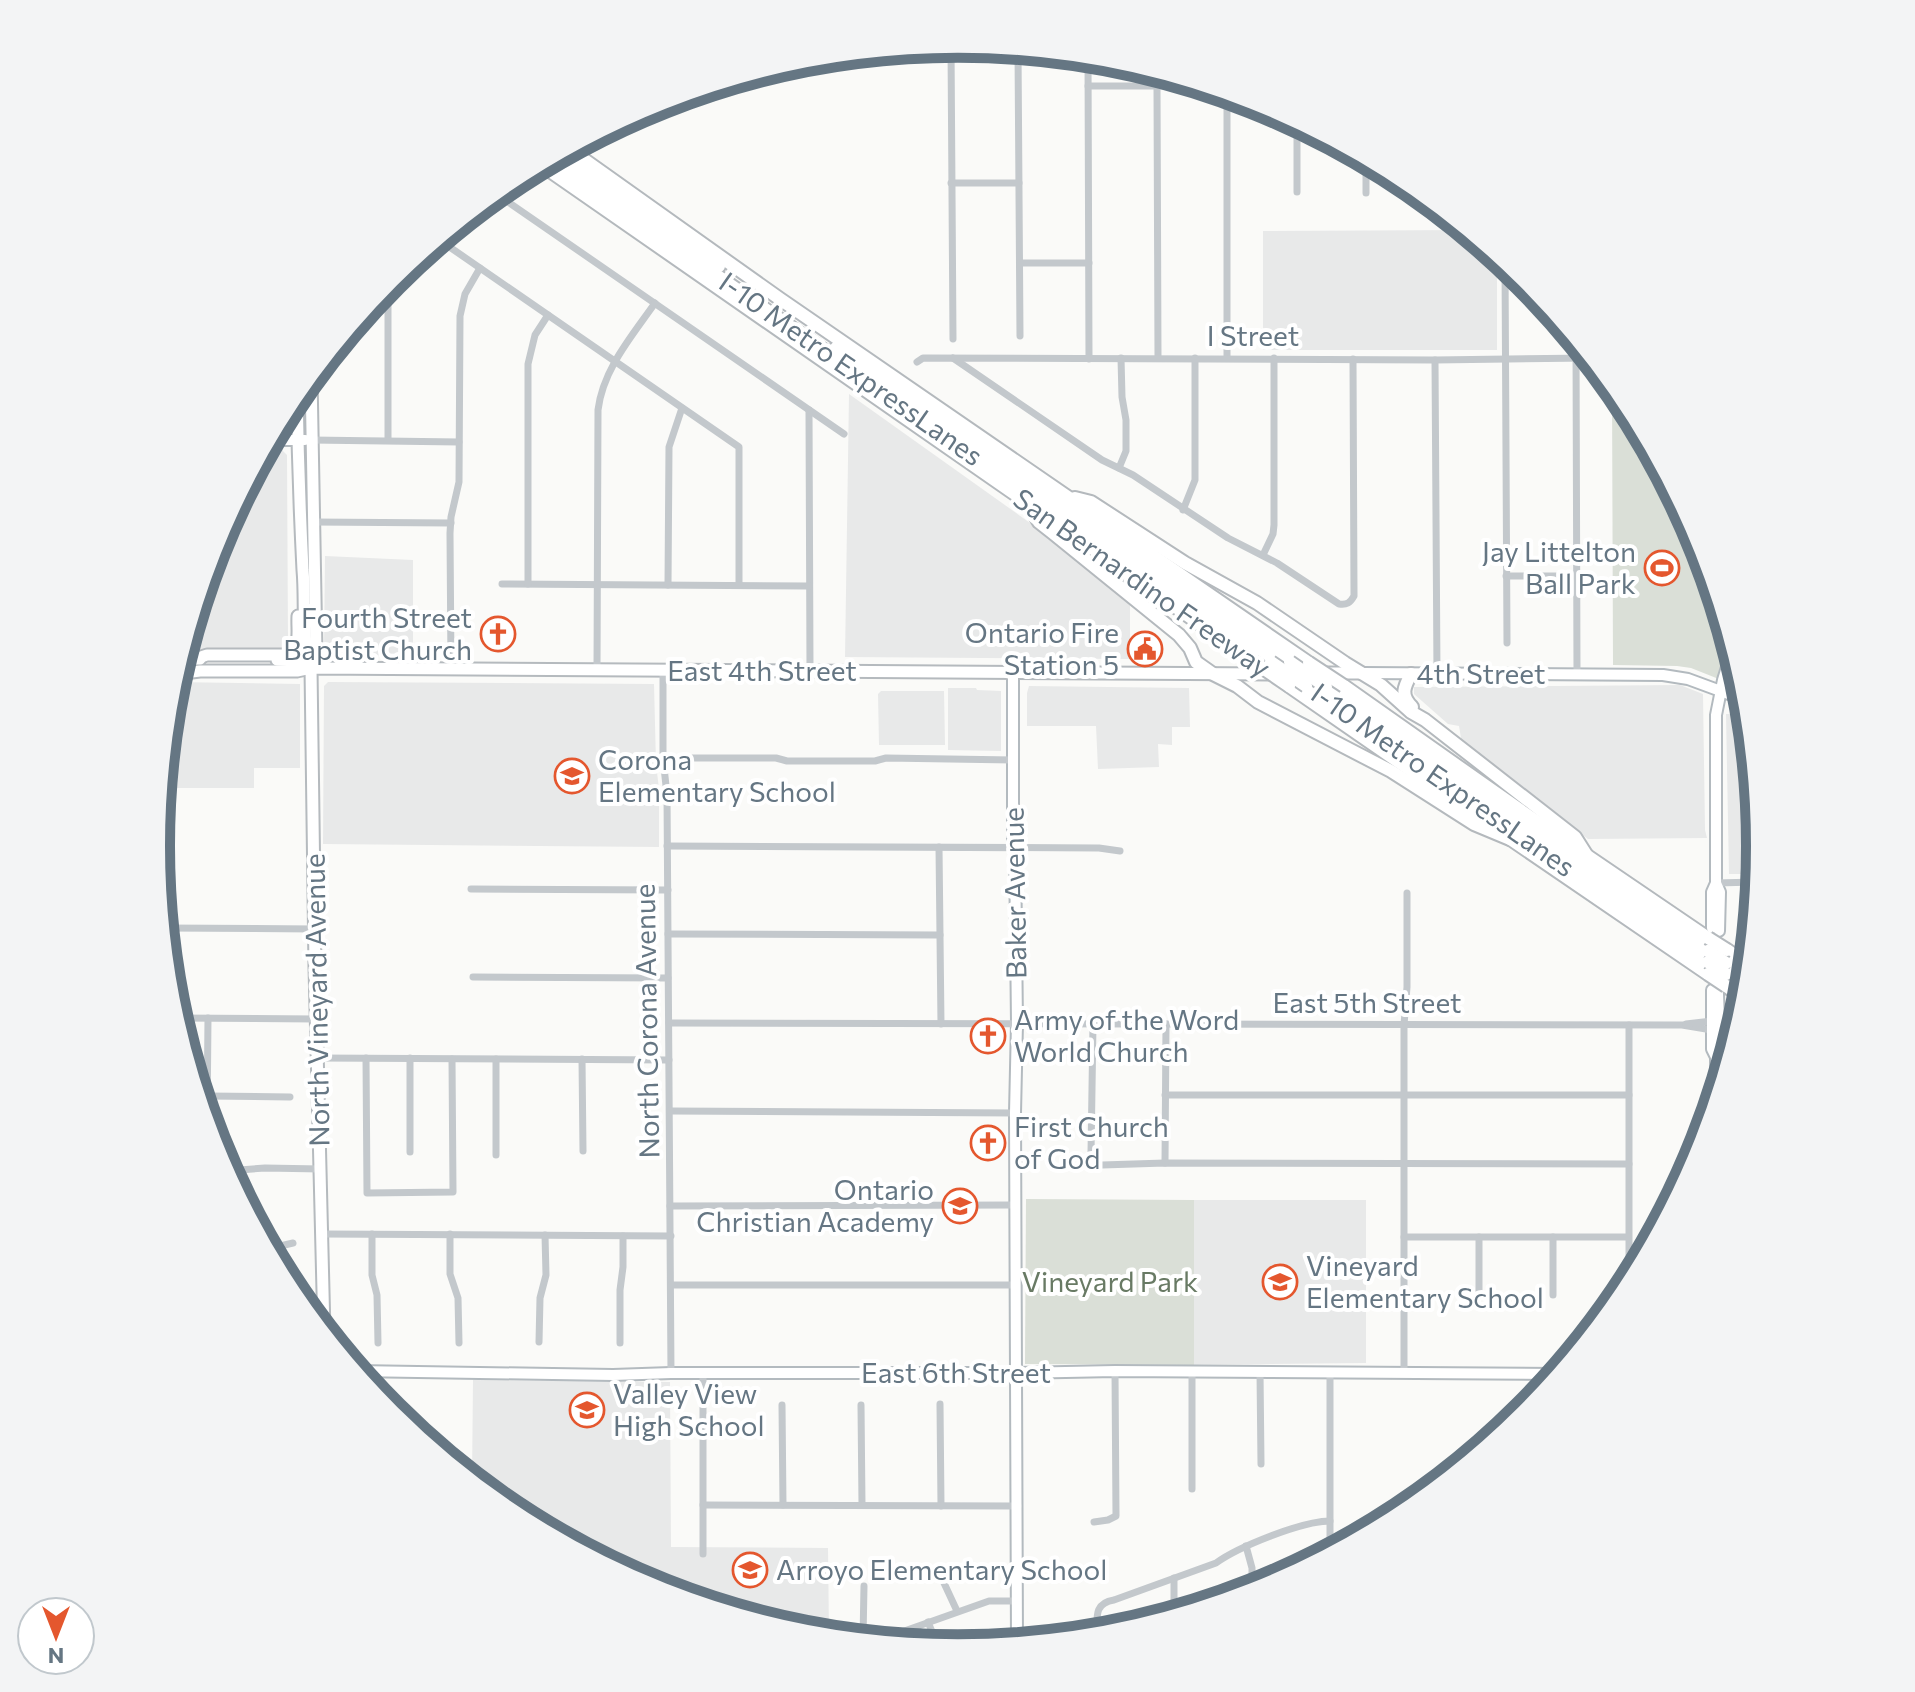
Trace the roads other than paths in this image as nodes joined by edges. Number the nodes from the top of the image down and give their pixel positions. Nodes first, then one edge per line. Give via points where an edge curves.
1 (951, 58) edge
2 (1018, 61) edge
3 (1088, 69) edge
4 (1088, 86) junction
5 (1157, 86) junction
6 (1164, 86) edge
7 (1227, 106) edge
8 (1297, 135) edge
9 (579, 156) edge
10 (569, 161) edge
11 (560, 166) edge
12 (551, 172) edge
13 (1366, 173) edge
14 (951, 183) junction
15 (1019, 183) junction
16 (1297, 192) dead end
17 (1366, 193) dead end
18 (506, 201) edge
19 (448, 246) edge
20 (1020, 263) junction
21 (1089, 263) junction
22 (480, 268) junction
23 (1505, 280) edge
24 (388, 302) edge
25 (655, 303) junction
26 (548, 315) junction
27 (1020, 336) dead end
28 (953, 339) dead end
29 (953, 358) junction
30 (1121, 358) junction
31 (1158, 358) junction
32 (1195, 358) junction
33 (1227, 358) junction
34 (1274, 358) junction
35 (1576, 358) joint
36 (1089, 359) junction
37 (1353, 359) junction
38 (1506, 359) junction
39 (1435, 360) junction
40 (615, 361) junction
41 (917, 362) dead end
42 (311, 395) edge
43 (682, 408) junction
44 (809, 410) junction
45 (297, 415) edge
46 (844, 434) dead end
47 (282, 440) edge
48 (298, 440) junction
49 (311, 440) junction
50 (388, 440) junction
51 (459, 442) junction
52 (1119, 468) junction
53 (1066, 495) junction
54 (1025, 501) junction
55 (1183, 510) junction
56 (300, 520) junction
57 (313, 522) junction
58 (451, 523) junction
59 (1263, 555) junction
60 (1506, 576) junction
61 (1576, 576) junction
62 (315, 577) junction
63 (502, 584) dead end
64 (528, 584) junction
65 (597, 585) junction
66 (668, 585) junction
67 (739, 585) junction
68 (809, 586) junction
69 (304, 593) junction
70 (1507, 643) dead end
71 (195, 659) joint
72 (311, 668) junction
73 (451, 668) junction
74 (597, 670) junction
75 (663, 670) junction
76 (810, 671) junction
77 (189, 672) edge
78 (1013, 672) junction
79 (1726, 672) edge
80 (1362, 673) junction
81 (1213, 674) junction
82 (1411, 674) junction
83 (1437, 674) junction
84 (1577, 675) junction
85 (1720, 691) junction
86 (1730, 695) edge
87 (1425, 720) junction
88 (663, 758) junction
89 (1013, 760) junction
90 (1510, 839) junction
91 (667, 846) junction
92 (939, 847) junction
93 (1015, 848) junction
94 (1120, 851) dead end
95 (1587, 856) junction
96 (1745, 882) edge
97 (1716, 883) junction
98 (471, 889) dead end
99 (668, 890) junction
100 (1407, 893) dead end
101 (174, 928) edge
102 (315, 929) junction
103 (668, 934) junction
104 (940, 935) junction
105 (1711, 947) junction
106 (1735, 971) edge
107 (1723, 976) junction
108 (1734, 976) edge
109 (473, 977) dead end
110 (668, 978) junction
111 (1733, 981) edge
112 (1732, 986) edge
113 (189, 1018) edge
114 (208, 1018) junction
115 (316, 1019) junction
116 (669, 1023) junction
117 (1017, 1023) junction
118 (941, 1024) junction
119 (1093, 1024) junction
120 (1166, 1024) junction
121 (1404, 1025) junction
122 (1629, 1025) junction
123 (1712, 1026) junction
124 (1720, 1045) edge
125 (1718, 1054) edge
126 (317, 1058) junction
127 (366, 1058) junction
128 (410, 1058) junction
129 (452, 1059) junction
130 (496, 1059) junction
131 (582, 1059) junction
132 (669, 1060) junction
133 (208, 1089) edge
134 (1165, 1095) junction
135 (1404, 1095) junction
136 (1629, 1095) junction
137 (210, 1096) edge
138 (290, 1097) dead end
139 (670, 1111) junction
140 (1015, 1113) junction
141 (583, 1151) dead end
142 (410, 1152) dead end
143 (496, 1155) dead end
144 (1165, 1163) junction
145 (1405, 1164) junction
146 (1629, 1164) junction
147 (321, 1169) junction
148 (239, 1170) edge
149 (1015, 1205) junction
150 (670, 1206) junction
151 (322, 1234) junction
152 (372, 1234) junction
153 (450, 1234) junction
154 (545, 1235) junction
155 (623, 1236) junction
156 (671, 1236) junction
157 (1404, 1237) junction
158 (1479, 1237) junction
159 (1553, 1237) junction
160 (1628, 1237) junction
161 (293, 1243) dead end
162 (279, 1246) edge
163 (1628, 1259) edge
164 (671, 1285) junction
165 (1016, 1285) junction
166 (1479, 1295) dead end
167 (1553, 1295) dead end
168 (324, 1314) edge
169 (539, 1342) dead end
170 (378, 1343) dead end
171 (459, 1343) dead end
172 (620, 1343) dead end
173 (370, 1371) edge
174 (1115, 1371) junction
175 (1192, 1371) junction
176 (1260, 1372) junction
177 (1330, 1372) junction
178 (1404, 1372) junction
179 (671, 1373) junction
180 (703, 1373) junction
181 (1016, 1373) junction
182 (1543, 1374) edge
183 (940, 1404) dead end
184 (782, 1405) dead end
185 (861, 1405) dead end
186 (1261, 1464) dead end
187 (1192, 1489) dead end
188 (703, 1505) junction
189 (783, 1505) junction
190 (862, 1505) junction
191 (941, 1506) junction
192 (1018, 1506) junction
193 (1330, 1521) junction
194 (1094, 1522) dead end
195 (1330, 1540) edge
196 (1246, 1546) junction
197 (703, 1554) dead end
198 (1252, 1577) edge
199 (1174, 1578) junction
200 (944, 1583) dead end
201 (864, 1586) dead end
202 (1017, 1601) junction
203 (1174, 1603) edge
204 (957, 1611) junction
205 (1098, 1621) edge
206 (928, 1622) junction
207 (863, 1628) edge
208 (1017, 1631) edge
209 (902, 1632) edge
210 (933, 1633) edge

1 - 14 street
2 - 15 street
3 - 4 street
4 - 5 street
4 - 21 street
5 - 6 street
5 - 31 street
7 - 33 street
8 - 16 street
9 - 53 highway, San Bernardino Freeway
10 - 105 highway, I-10 Metro ExpressLanes, bridge via 1326,687
11 - 105 highway, I-10 Metro ExpressLanes, bridge via 1306,686
12 - 54 highway, San Bernardino Freeway
13 - 17 street
14 - 15 street
14 - 28 street
15 - 20 street
18 - 25 street
19 - 22 street
20 - 21 street
20 - 27 street
21 - 36 street
22 - 26 street
22 - 51 street via 460,316
23 - 38 street
24 - 50 street
25 - 40 street
25 - 44 street
26 - 40 street
26 - 64 street via 535,335 528,364
29 - 36 street, I Street
29 - 41 street, I Street
29 - 52 street
30 - 31 street, I Street
30 - 36 street, I Street
30 - 52 street via 1126,451
31 - 32 street, I Street
32 - 33 street, I Street
32 - 55 street via 1195,480
33 - 34 street, I Street
34 - 37 street, I Street
34 - 59 street via 1274,525
35 - 38 street, I Street
35 - 61 street
37 - 39 street, I Street
37 - 59 street via 1354,596 1346,605 1339,604
38 - 39 street, I Street
38 - 60 street
39 - 83 street
40 - 43 street
40 - 65 street via 598,410
42 - 49 main road, North Vineyard Avenue
43 - 66 street via 668,462
43 - 67 street via 739,447
44 - 46 street
44 - 68 street
45 - 48 main road, North Vineyard Avenue
47 - 48 main road
48 - 49 main road
48 - 56 main road, North Vineyard Avenue
49 - 50 street
49 - 57 main road, North Vineyard Avenue
50 - 51 street
51 - 58 street via 459,490
52 - 55 street
53 - 80 highway via 1091,502
53 - 95 highway, San Bernardino Freeway, bridge
54 - 81 highway via 1039,522 1179,635 1196,662
54 - 90 highway, San Bernardino Freeway, bridge
55 - 59 street
56 - 62 main road via 309,571
56 - 69 main road, North Vineyard Avenue
57 - 58 street
57 - 62 main road, North Vineyard Avenue
58 - 73 street
60 - 61 street
60 - 70 street
61 - 84 street
62 - 72 main road, North Vineyard Avenue via 316,653
63 - 64 street
64 - 65 street
65 - 66 street
65 - 74 street
66 - 67 street
67 - 68 street
68 - 76 street
69 - 71 main road via 292,651
69 - 72 main road, North Vineyard Avenue
71 - 72 main road, East 4th Street via 298,661
72 - 73 main road, East 4th Street
72 - 77 main road, East 4th Street
72 - 102 main road, North Vineyard Avenue
73 - 74 main road, East 4th Street
74 - 75 main road, East 4th Street
75 - 76 main road, East 4th Street
75 - 88 street, North Corona Avenue
76 - 78 main road, East 4th Street
78 - 81 main road, East 4th Street
78 - 89 main road, Baker Avenue
79 - 85 main road
80 - 81 main road, 4th Street
80 - 82 main road, 4th Street
80 - 87 highway
81 - 90 highway via 1402,777 1474,824
82 - 83 main road, 4th Street
82 - 87 highway via 1404,696
83 - 84 main road, 4th Street
84 - 85 main road, 4th Street via 1671,676
85 - 86 main road, 4th Street
85 - 97 main road via 1715,729
87 - 95 highway via 1575,837
88 - 89 street
88 - 91 street, North Corona Avenue
89 - 93 main road, Baker Avenue
90 - 105 highway, San Bernardino Freeway
91 - 92 street
91 - 99 street, North Corona Avenue
92 - 93 street
92 - 104 street
93 - 94 street
93 - 117 main road, Baker Avenue
95 - 105 highway, San Bernardino Freeway
96 - 97 street
97 - 105 main road
98 - 99 street
99 - 103 street, North Corona Avenue
100 - 121 street
101 - 102 street
102 - 115 main road, North Vineyard Avenue
103 - 104 street
103 - 110 street, North Corona Avenue
104 - 118 street
105 - 107 highway, San Bernardino Freeway, bridge
105 - 107 highway, San Bernardino Freeway, bridge
106 - 107 highway, San Bernardino Freeway
107 - 108 highway
107 - 111 highway
107 - 112 highway, San Bernardino Freeway
107 - 123 main road
107 - 124 main road
109 - 110 street
110 - 116 street, North Corona Avenue
113 - 114 street
114 - 115 street
114 - 133 street
115 - 126 main road, North Vineyard Avenue
116 - 118 street, East 5th Street
116 - 132 street, North Corona Avenue
117 - 118 street, East 5th Street
117 - 119 street, East 5th Street
117 - 140 main road, Baker Avenue
119 - 120 street, East 5th Street
119 - 144 street via 1093,1162
120 - 121 street, East 5th Street
120 - 134 street
121 - 122 street, East 5th Street
121 - 135 street
122 - 123 street, East 5th Street
122 - 136 street
123 - 125 main road via 1712,1049
126 - 127 street
126 - 147 main road, North Vineyard Avenue
127 - 128 street
127 - 129 street via 367,1193 453,1192
128 - 129 street
128 - 142 street
129 - 130 street
130 - 131 street
130 - 143 street
131 - 132 street
131 - 141 street
132 - 139 street, North Corona Avenue
134 - 135 street
134 - 144 street
135 - 136 street
135 - 145 street
136 - 146 street
137 - 138 street
139 - 140 street
139 - 150 street, North Corona Avenue
140 - 149 main road, Baker Avenue
144 - 145 street
145 - 146 street
145 - 157 street
146 - 160 street
147 - 148 street
147 - 151 main road, North Vineyard Avenue
149 - 150 street
149 - 165 main road, Baker Avenue
150 - 156 street, North Corona Avenue
151 - 152 street
151 - 168 main road, North Vineyard Avenue
152 - 153 street
152 - 170 street
153 - 154 street
153 - 171 street
154 - 155 street
154 - 169 street
155 - 156 street
155 - 172 street
156 - 164 street, North Corona Avenue
157 - 158 street
157 - 178 street
158 - 159 street
158 - 166 street
159 - 160 street
159 - 167 street
160 - 163 street
161 - 162 street
164 - 165 street
164 - 179 street, North Corona Avenue
165 - 181 main road, Baker Avenue
173 - 179 main road, East 6th Street
174 - 175 main road, East 6th Street
174 - 181 main road, East 6th Street
174 - 194 street via 1116,1516
175 - 176 main road, East 6th Street
175 - 187 street
176 - 177 main road, East 6th Street
176 - 186 street
177 - 178 main road, East 6th Street
177 - 193 street
178 - 182 main road, East 6th Street
179 - 180 main road, East 6th Street
180 - 181 main road, East 6th Street
180 - 188 street
181 - 192 main road, Baker Avenue
183 - 191 street
184 - 189 street
185 - 190 street
188 - 189 street
188 - 197 street
189 - 190 street
190 - 191 street
191 - 192 street
192 - 202 main road, Baker Avenue
193 - 195 street
193 - 196 street via 1315,1521
196 - 198 street
196 - 199 street
199 - 203 street
199 - 205 street via 1106,1601
200 - 204 street
201 - 207 street
202 - 204 street via 989,1601
202 - 208 main road, Baker Avenue
204 - 206 street
206 - 209 street
206 - 210 street

